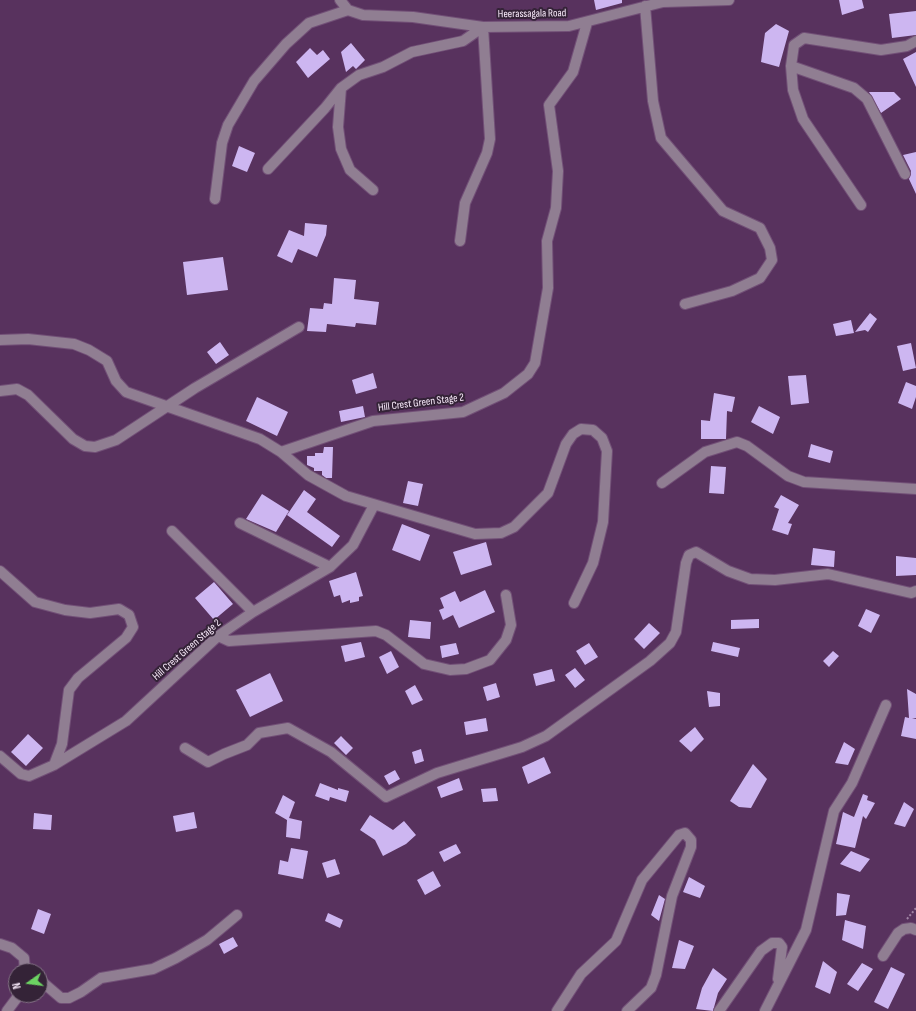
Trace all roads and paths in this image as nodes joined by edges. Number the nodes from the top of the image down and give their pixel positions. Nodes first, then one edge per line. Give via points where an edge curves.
1 (340, 0) edge
2 (728, 0) edge
3 (662, 1) edge
4 (645, 6) junction
5 (348, 10) junction
6 (587, 23) junction
7 (483, 27) junction
8 (916, 41) edge
9 (791, 66) junction
10 (341, 88) junction
11 (268, 169) dead end
12 (905, 174) dead end
13 (373, 190) dead end
14 (215, 199) dead end
15 (861, 205) dead end
16 (460, 241) dead end
17 (685, 304) dead end
18 (299, 327) dead end
19 (0, 340) edge
20 (0, 391) edge
21 (167, 407) junction
22 (281, 452) junction
23 (662, 483) dead end
24 (916, 489) edge
25 (374, 505) junction
26 (240, 523) dead end
27 (172, 531) dead end
28 (330, 567) junction
29 (0, 570) edge
30 (916, 591) edge
31 (506, 595) dead end
32 (574, 603) dead end
33 (253, 612) junction
34 (218, 636) junction
35 (886, 705) dead end
36 (184, 748) dead end
37 (0, 756) edge
38 (54, 765) junction
39 (237, 915) dead end
40 (916, 930) edge
41 (0, 944) edge
42 (883, 956) dead end
43 (24, 963) edge
44 (48, 987) edge
45 (776, 991) junction
46 (557, 1011) edge
47 (628, 1011) edge
48 (719, 1011) edge
49 (766, 1011) edge

1 - 5 street
2 - 3 street, Heerassagala Road
3 - 4 street, Heerassagala Road
4 - 6 street, Heerassagala Road
4 - 17 street via 653,101 661,138 723,211 760,228 770,248 772,260 760,278 732,291
5 - 7 street, Heerassagala Road via 363,15 413,17
5 - 14 street via 309,23 286,44 254,81 228,125 222,143
6 - 7 street, Heerassagala Road via 569,26
6 - 22 street, Hill Crest Green Stage 2 via 573,72 549,105 558,171 556,208 547,241 548,288 535,363 528,374 504,393 463,412 373,420
7 - 10 street via 463,41 412,52 384,67 359,75
7 - 16 street via 490,139 487,153 465,203
8 - 9 street via 907,46 881,50 804,38 794,45
9 - 12 street via 854,88 867,99
9 - 15 street via 793,90 803,119
10 - 11 street
10 - 13 street via 338,127 341,149 350,170
18 - 21 street
19 - 21 street via 28,339 74,344 107,361 116,381 126,392
20 - 21 street via 17,389 28,395 73,438 85,446 95,447 116,440
21 - 22 street via 260,439
22 - 25 street via 308,475 346,496
23 - 24 street via 705,452 737,442 747,446 788,476 804,482
25 - 28 street, Hill Crest Green Stage 2 via 353,544
25 - 32 street via 475,534 501,533 514,527 548,493 566,444 573,434 581,429 593,430 602,438 607,451 603,522 593,563
26 - 28 street
27 - 33 street
28 - 33 street, Hill Crest Green Stage 2
29 - 38 street via 35,602 90,613 119,609 130,615 133,627 126,638 78,678 69,690 62,744
30 - 36 street via 911,593 828,574 775,580 750,579 728,571 696,552 689,555 686,563 676,632 670,643 650,661 546,736 522,747 437,773 386,797 331,752 288,728 259,733 247,745 208,762
31 - 34 street via 511,625 506,640 490,660 466,669 450,670 424,664 386,635 376,631 229,641
33 - 34 street, Hill Crest Green Stage 2
34 - 38 street, Hill Crest Green Stage 2 via 126,721
35 - 45 street via 852,782 834,811 806,930
37 - 38 street, Hill Crest Green Stage 2 via 21,774 29,776
39 - 44 street via 207,940 153,968 101,978 69,998 61,998
40 - 42 street via 904,929 898,933
41 - 43 street via 12,948 24,958
45 - 48 street via 782,947 779,943 772,943 761,951
45 - 49 street
46 - 47 street via 581,974 616,941 642,880 680,835 685,833 691,840 691,847 672,896 656,975 651,988

